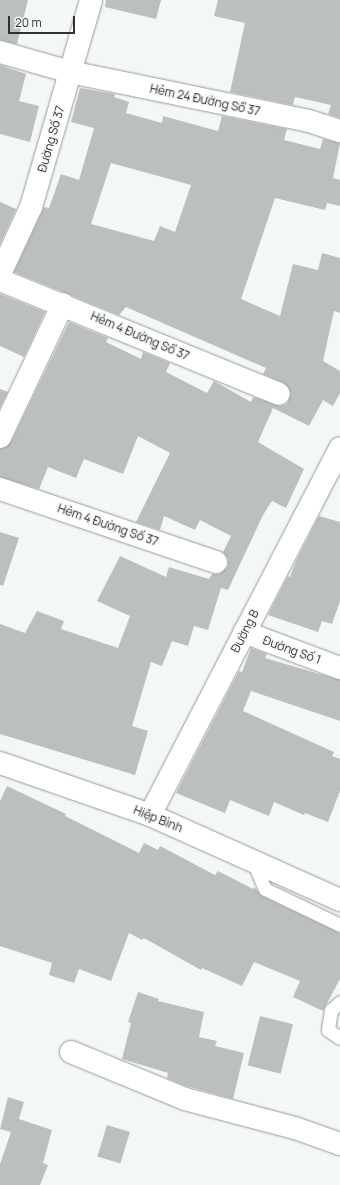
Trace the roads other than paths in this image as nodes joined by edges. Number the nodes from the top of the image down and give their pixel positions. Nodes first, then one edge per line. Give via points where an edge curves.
1 (91, 0) edge
2 (0, 52) edge
3 (70, 72) junction
4 (340, 131) edge
5 (0, 274) edge
6 (0, 280) edge
7 (63, 304) junction
8 (279, 394) dead end
9 (0, 437) edge
10 (340, 448) edge
11 (0, 489) edge
12 (216, 562) dead end
13 (244, 632) junction
14 (340, 668) edge
15 (0, 763) edge
16 (150, 815) junction
17 (254, 861) junction
18 (340, 900) edge
19 (340, 925) edge
20 (340, 1002) edge
21 (340, 1038) edge
22 (71, 1052) dead end
23 (340, 1144) edge

1 - 3 street, Đường Số 37
2 - 3 street, Hẻm 24 Đường Sổ 37
3 - 4 street, Hẻm 24 Đường Sổ 37 via 309,121
3 - 5 street, Đường Số 37 via 31,207
6 - 7 street, Hẻm 4 Đường Sổ 37
7 - 8 street, Hẻm 4 Đường Sổ 37
7 - 9 street
10 - 13 street, Đường B
11 - 12 street, Hẻm 4 Đường Số 37
13 - 14 street, Đường Số 1
13 - 16 street, Đường B
15 - 16 street, Hiệp Bình
16 - 17 street, Hiệp Bình
17 - 18 street, Hiệp Bình
17 - 19 lane via 265,889
20 - 21 lane via 331,1010 328,1030
22 - 23 street via 185,1100 295,1128

